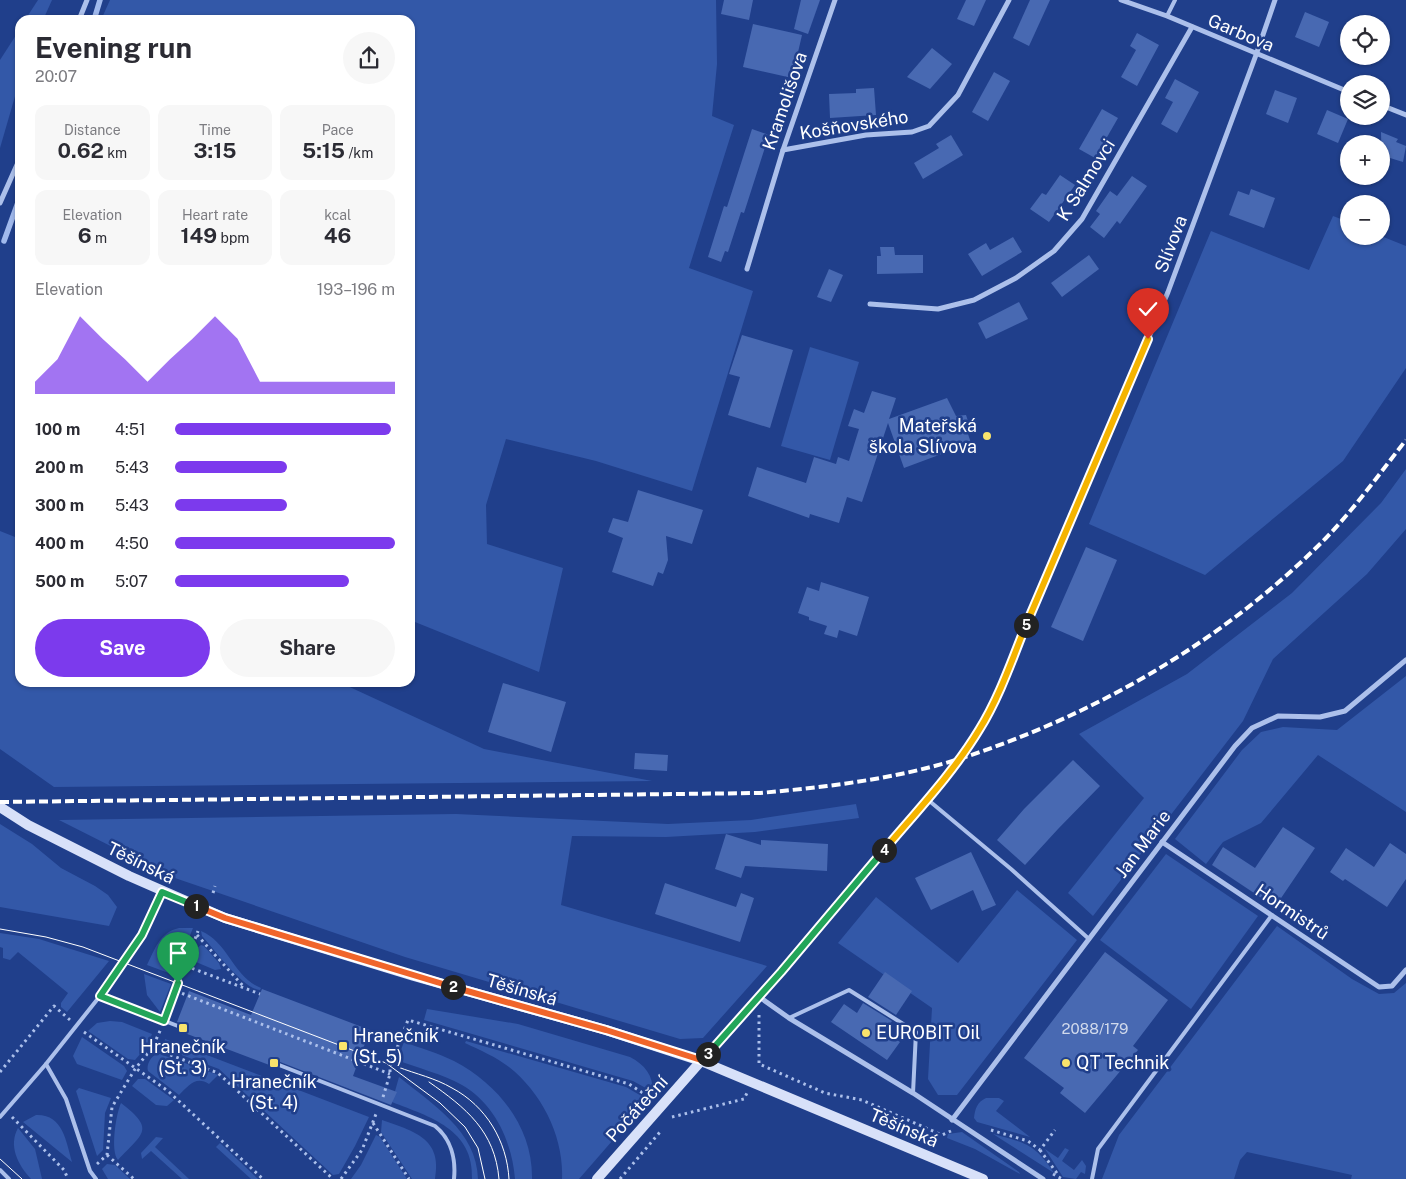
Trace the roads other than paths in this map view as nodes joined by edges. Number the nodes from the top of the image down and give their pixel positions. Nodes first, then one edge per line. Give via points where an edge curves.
1 (87, 0) edge
2 (835, 0) edge
3 (1009, 0) edge
4 (1122, 0) edge
5 (1175, 0) edge
6 (1275, 0) edge
7 (81, 15) edge
8 (1167, 16) junction
9 (1192, 27) junction
10 (1256, 55) junction
11 (1340, 88) edge
12 (1390, 109) edge
13 (1406, 115) edge
14 (783, 150) junction
15 (15, 169) edge
16 (0, 203) edge
17 (747, 269) dead end
18 (870, 304) dead end
19 (1406, 660) edge
20 (927, 799) junction
21 (0, 807) edge
22 (1162, 842) junction
23 (162, 892) junction
24 (1272, 915) junction
25 (1088, 939) junction
26 (1406, 970) edge
27 (100, 996) junction
28 (758, 996) junction
29 (789, 1018) junction
30 (183, 1028) dead end
31 (701, 1060) junction
32 (274, 1062) dead end
33 (46, 1064) junction
34 (913, 1093) junction
35 (0, 1117) edge
36 (952, 1120) junction
37 (0, 1170) edge
38 (9, 1179) edge
39 (96, 1179) edge
40 (454, 1179) edge
41 (597, 1179) edge
42 (983, 1179) edge
43 (1043, 1179) edge
44 (1092, 1179) edge

1 - 7 street
2 - 14 street, Kramolišova
3 - 14 street, Košňovského via 958,95 928,126 912,132 866,135
4 - 8 street, Garbova
5 - 8 lane
6 - 10 street, Slívova
8 - 9 street, Garbova
9 - 10 street, Garbova
9 - 18 street, K Salmovci via 1082,219 1054,251 1016,278 974,300 938,309
10 - 11 street, Garbova
10 - 20 street, Slívova via 1168,292 992,707 969,745
12 - 13 street
14 - 17 street, Kramolišova
15 - 16 street
19 - 22 street, Jan Marie via 1346,711 1320,717 1278,716 1252,728
20 - 25 lane
20 - 28 street, Slívova
21 - 23 main road, Těšínská via 28,825
22 - 24 street, Hormistrů
22 - 25 street, Jan Marie
23 - 27 lane via 142,935
23 - 31 main road, Těšínská via 225,918
24 - 26 street, Hormistrů via 1378,987 1392,986
24 - 44 lane via 1098,1149
25 - 36 street, Jan Marie
27 - 30 lane
27 - 33 lane
28 - 29 street
28 - 31 street, Slívova
29 - 34 street
29 - 34 lane via 849,990 916,1032
31 - 41 main road, Počáteční
31 - 42 main road, Těšínská
32 - 40 lane via 435,1126 452,1149
33 - 35 lane
33 - 39 lane via 66,1099 90,1171
34 - 36 street
36 - 43 street
37 - 38 lane

